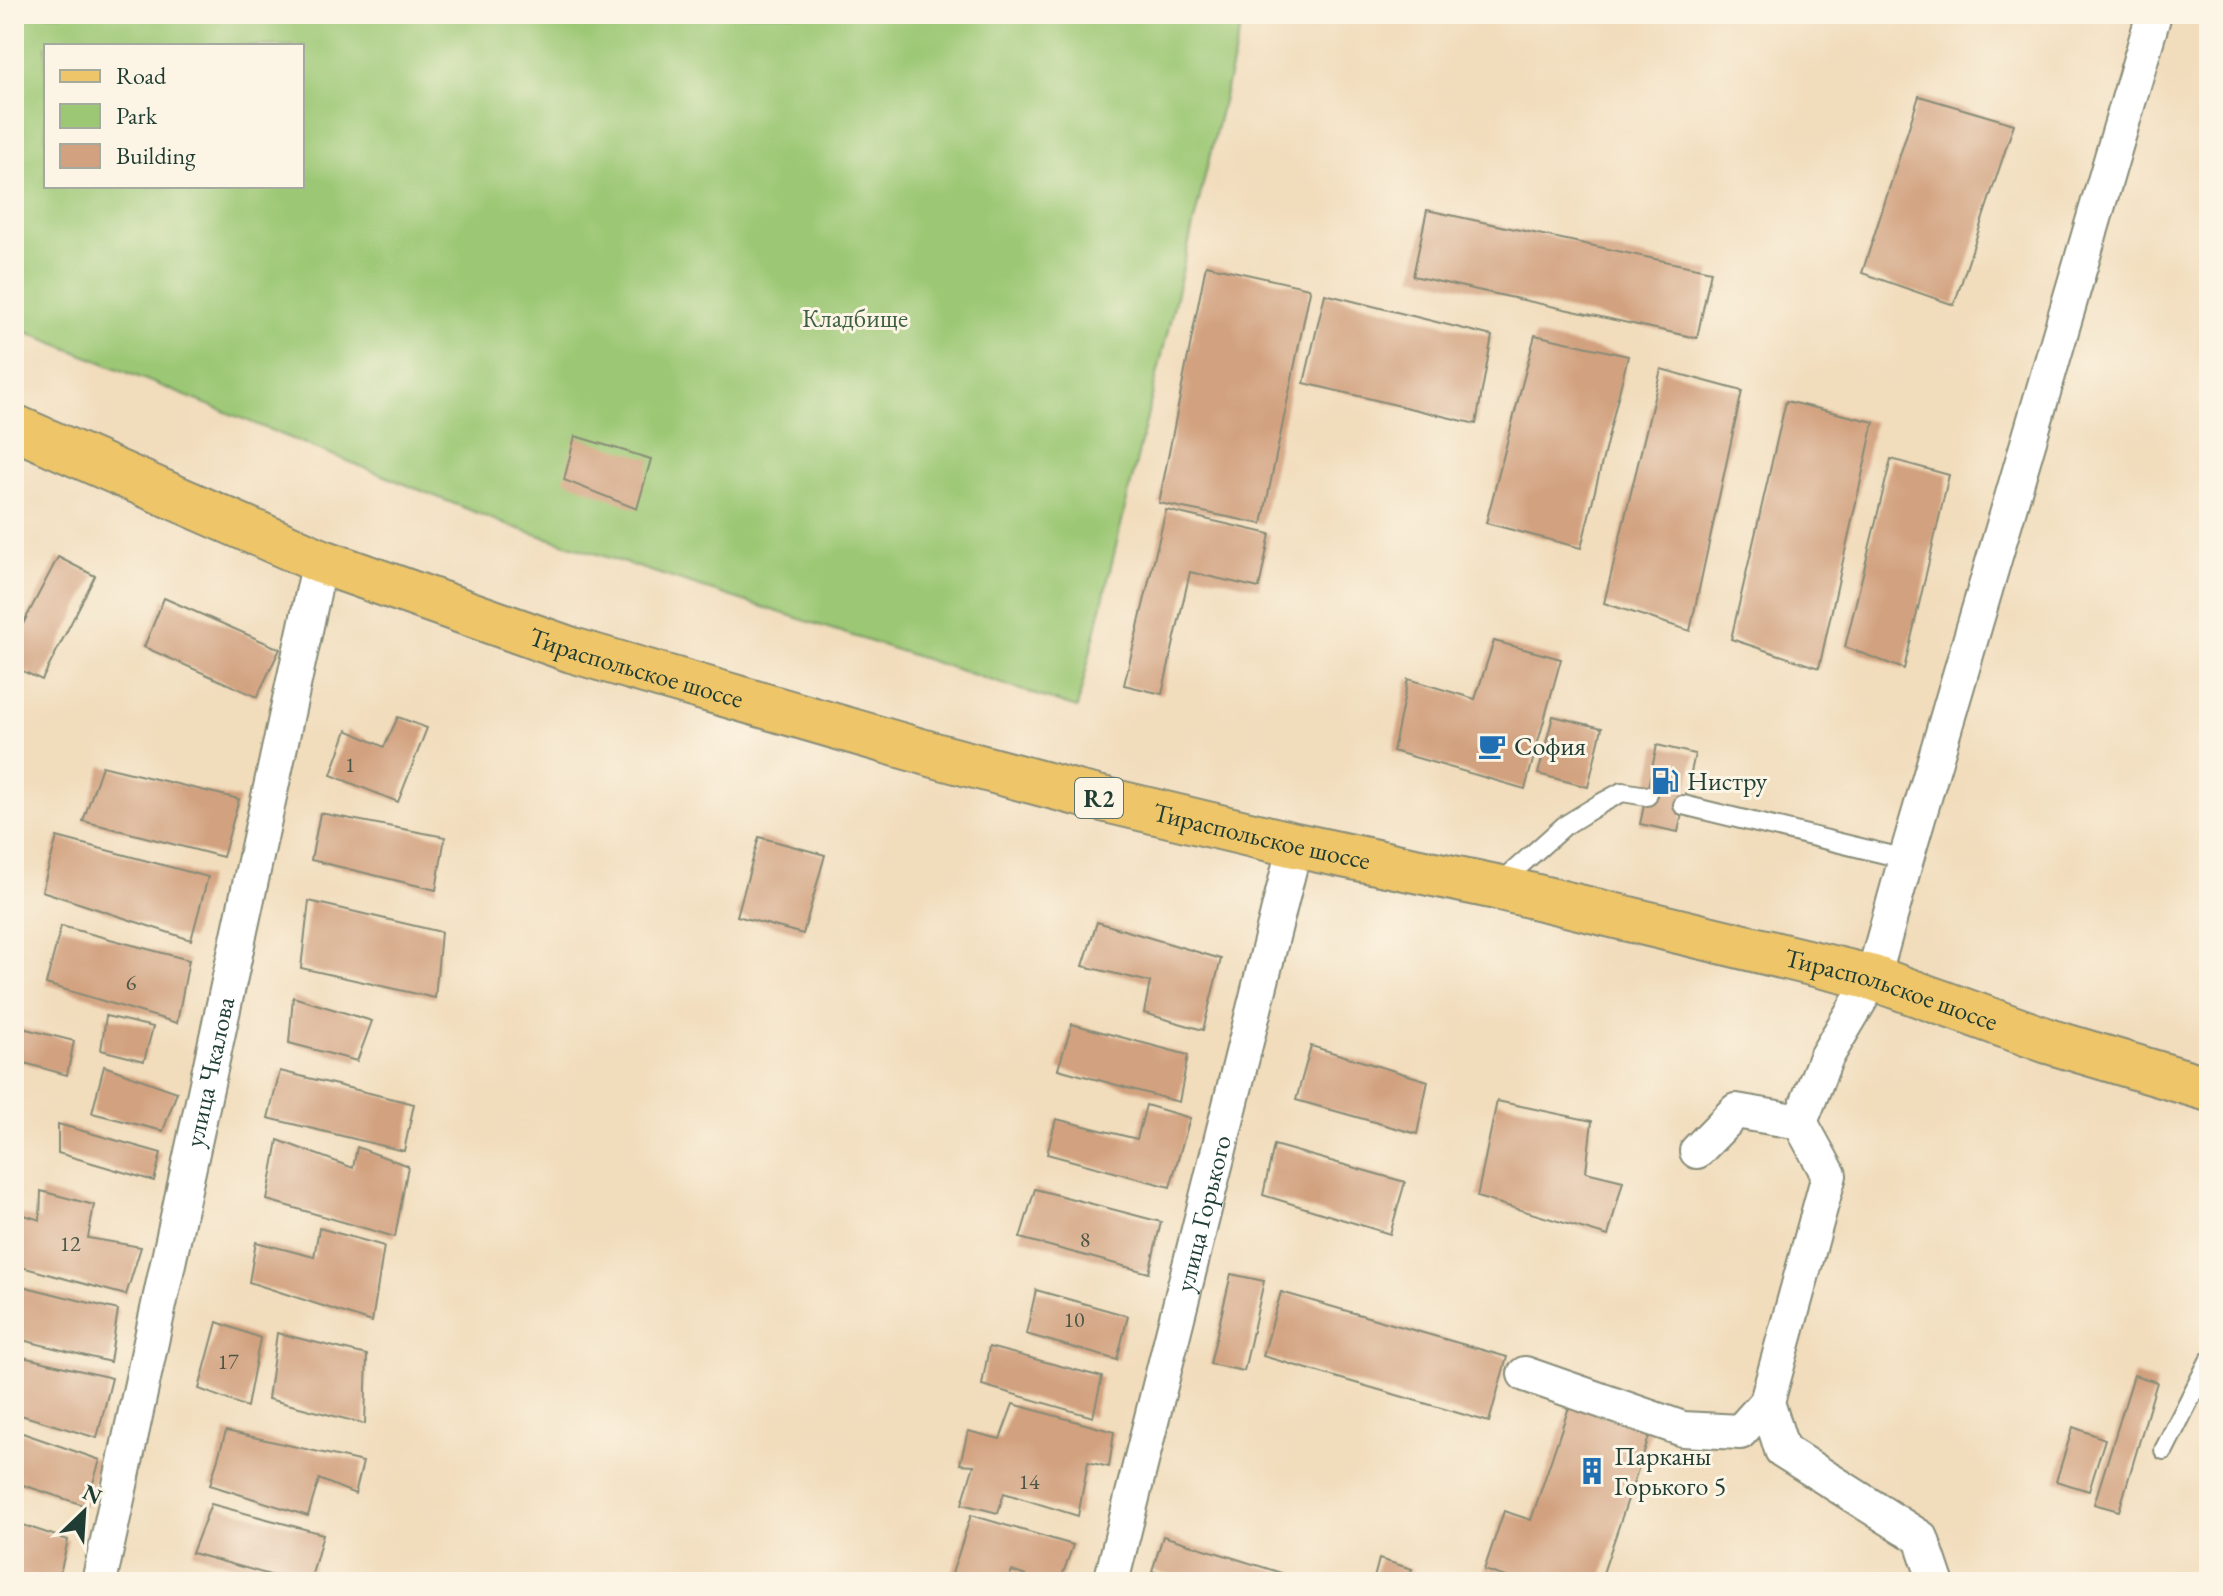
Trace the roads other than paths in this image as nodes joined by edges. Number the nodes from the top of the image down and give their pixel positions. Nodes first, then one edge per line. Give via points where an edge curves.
1 (2154, 14) edge
2 (14, 427) edge
3 (320, 561) junction
4 (1647, 796) dead end
5 (1683, 805) dead end
6 (1295, 845) junction
7 (1906, 859) junction
8 (1496, 887) junction
9 (1873, 978) junction
10 (2209, 1089) edge
11 (1800, 1122) junction
12 (1697, 1151) dead end
13 (2209, 1361) edge
14 (1525, 1374) dead end
15 (1767, 1402) junction
16 (2164, 1450) dead end
17 (99, 1582) edge
18 (1111, 1582) edge
19 (1936, 1582) edge

1 - 7 street
2 - 3 main road, Тираспольское шоссе / R2
3 - 6 main road, Тираспольское шоссе / R2 via 633,668 938,756
3 - 17 street, улица Чкалова
4 - 8 lane via 1622,792 1598,805 1564,826
5 - 7 lane
6 - 8 main road, Тираспольское шоссе / R2
6 - 18 street, улица Горького
7 - 9 street
8 - 9 main road, Тираспольское шоссе / R2
9 - 10 main road, Тираспольское шоссе / R2 via 2048,1041
9 - 11 street via 1826,1057
11 - 12 street via 1736,1111
11 - 15 street via 1829,1175
13 - 16 lane
14 - 15 street via 1683,1429 1740,1432
15 - 19 street via 1782,1450 1921,1538

